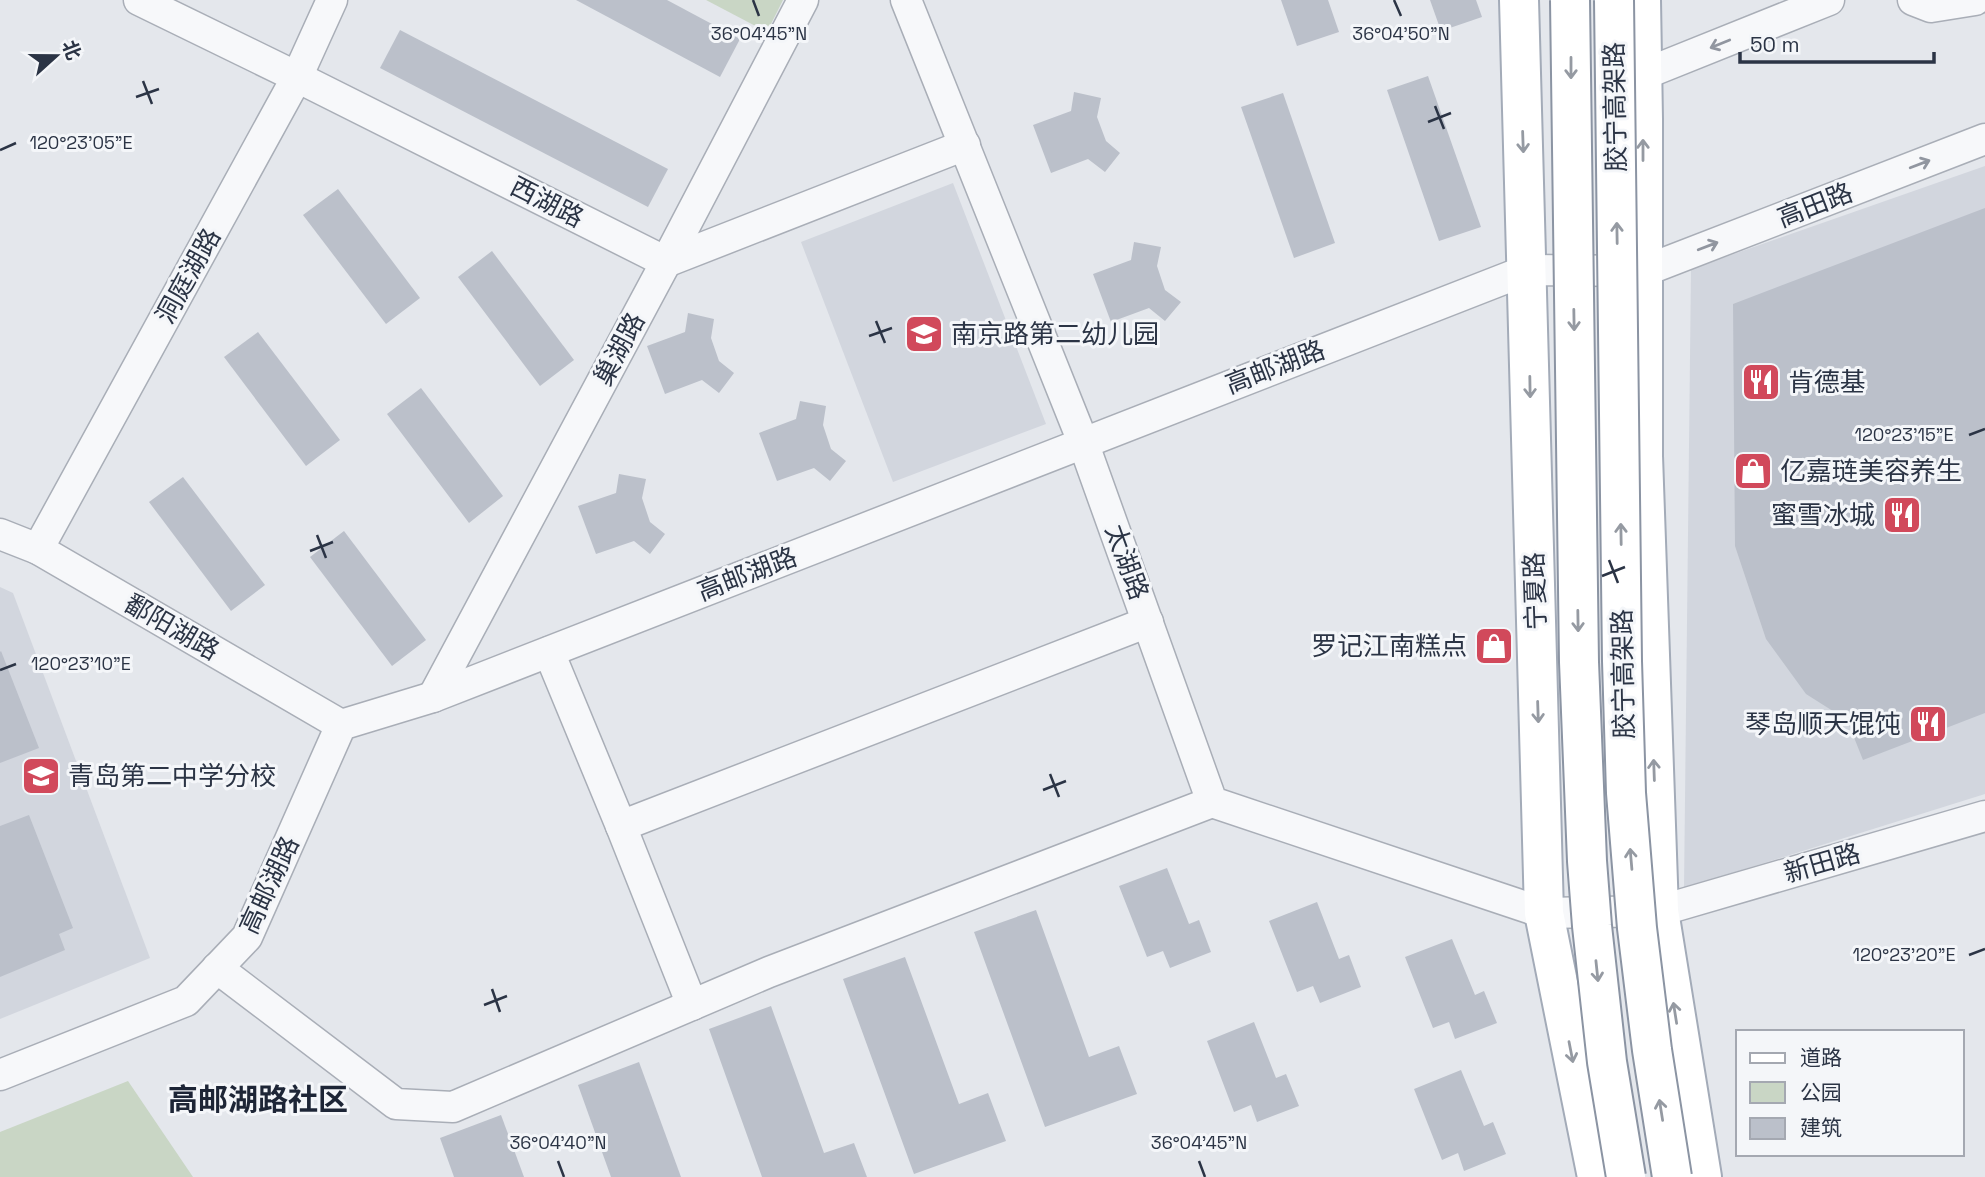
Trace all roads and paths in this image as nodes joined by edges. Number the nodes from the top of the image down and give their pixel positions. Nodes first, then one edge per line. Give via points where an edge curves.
1 (139, 0) edge
2 (332, 0) edge
3 (803, 0) edge
4 (906, 0) edge
5 (1519, 0) edge
6 (1570, 0) edge
7 (1614, 0) edge
8 (1641, 0) edge
9 (1913, 0) edge
10 (1975, 0) edge
11 (1814, 3) edge
12 (1642, 75) junction
13 (297, 77) junction
14 (1985, 139) edge
15 (965, 145) junction
16 (666, 262) junction
17 (1527, 270) junction
18 (1644, 271) junction
19 (1083, 442) junction
20 (0, 534) edge
21 (37, 549) junction
22 (1148, 622) junction
23 (549, 652) junction
24 (433, 697) junction
25 (341, 725) junction
26 (1212, 802) junction
27 (1985, 816) edge
28 (621, 826) junction
29 (1659, 911) junction
30 (1544, 913) junction
31 (217, 968) junction
32 (692, 1005) junction
33 (0, 1075) edge
34 (1597, 1177) edge
35 (1626, 1177) edge
36 (1672, 1177) edge
37 (1702, 1177) edge

1 - 13 street, 西湖路
2 - 13 street, 洞庭湖路
3 - 16 street, 巢湖路
4 - 15 street, 太湖路
5 -> 17 main road, 宁夏路
6 -> 35 main road, 胶宁高架路, bridge via 1579,663 1587,861 1607,1062
36 -> 7 main road, 胶宁高架路, bridge via 1642,969 1626,793
8 - 12 main road
9 - 10 street via 1931,7
11 -> 12 street
18 -> 12 main road
13 - 16 street, 西湖路
13 - 21 street, 洞庭湖路
18 -> 14 street, 高田路
15 - 16 street
15 - 19 street, 太湖路
16 - 24 street, 巢湖路
17 - 18 street, 高邮湖路
17 - 19 street, 高邮湖路
17 -> 30 main road, 宁夏路
29 -> 18 main road via 1643,456
19 - 22 street, 太湖路
19 - 23 street, 高邮湖路
20 - 21 street, 鄱阳湖路
21 - 25 street, 鄱阳湖路
22 - 26 street, 太湖路
22 - 28 street
23 - 24 street, 高邮湖路
23 - 28 street
24 - 25 street, 高邮湖路
25 - 31 street, 高邮湖路 via 247,937
26 - 30 street
26 - 32 street
27 - 29 street, 新田路
28 - 32 street
29 - 30 street, 新田路
37 -> 29 main road
30 -> 34 main road, 宁夏路
31 - 32 street via 396,1104 453,1107
31 - 33 street, 高邮湖路 via 186,1001

